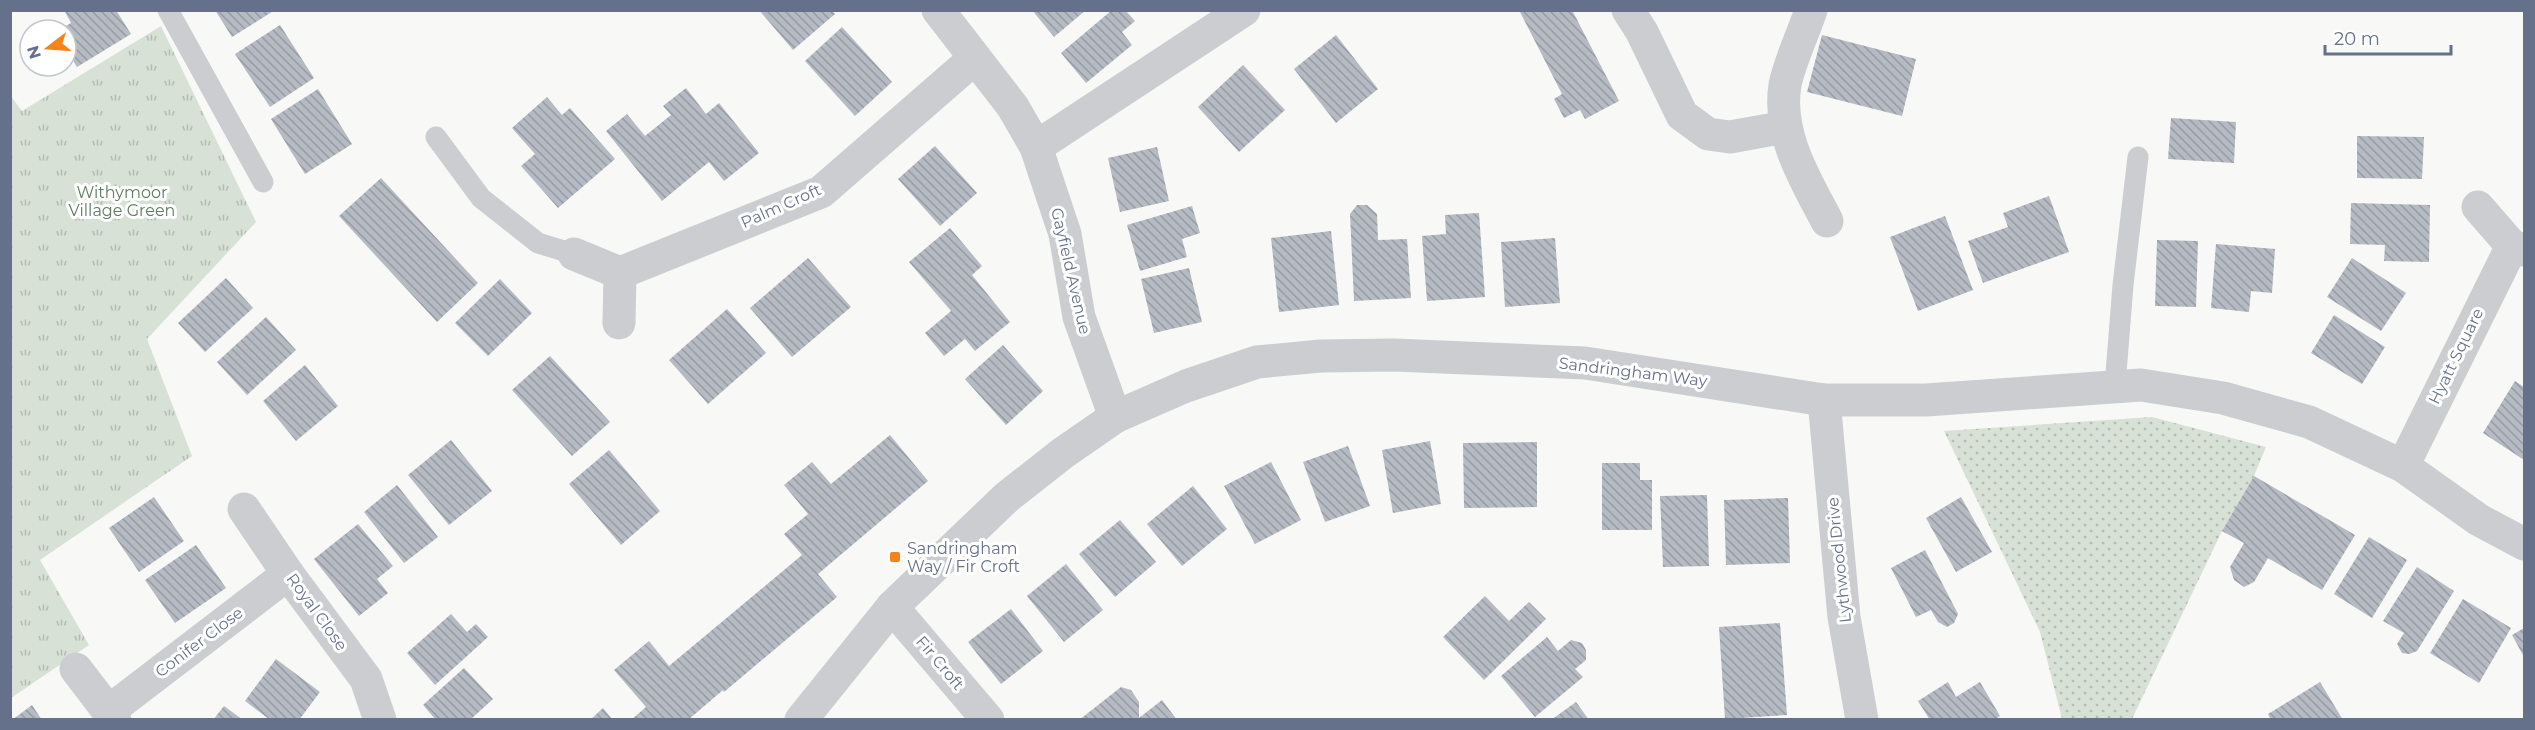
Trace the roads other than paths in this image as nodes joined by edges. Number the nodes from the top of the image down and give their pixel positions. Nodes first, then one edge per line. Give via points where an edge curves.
1 (168, 10) edge
2 (938, 10) edge
3 (1244, 10) edge
4 (1628, 10) edge
5 (1811, 10) edge
6 (975, 58) junction
7 (1785, 127) junction
8 (436, 137) dead end
9 (1036, 147) junction
10 (2138, 157) dead end
11 (263, 182) dead end
12 (2478, 207) dead end
13 (1827, 221) dead end
14 (2518, 248) edge
15 (574, 254) joint
16 (620, 273) junction
17 (619, 323) dead end
18 (2115, 386) junction
19 (1824, 400) junction
20 (1115, 417) junction
21 (2403, 466) junction
22 (244, 509) dead end
23 (2524, 544) edge
24 (288, 574) junction
25 (892, 607) junction
26 (76, 669) dead end
27 (112, 715) edge
28 (380, 720) edge
29 (801, 720) edge
30 (988, 720) edge
31 (1862, 720) edge

1 - 11 lane
2 - 6 street, Gayfield Avenue
3 - 9 street
4 - 7 street via 1682,115 1708,134 1730,137
5 - 7 street via 1785,85
6 - 9 street, Gayfield Avenue via 1013,107
6 - 16 street, Palm Croft via 820,192
7 - 13 street via 1802,173
8 - 15 lane via 480,198 538,243
9 - 20 street, Gayfield Avenue via 1065,234 1079,317
10 - 18 lane
12 - 14 street, Hyatt Square
14 - 21 street, Hyatt Square
15 - 16 street
16 - 17 street
18 - 19 street, Sandringham Way via 1926,400
18 - 21 street, Sandringham Way via 2141,385 2223,398 2309,422
19 - 20 street, Sandringham Way via 1585,363 1322,356 1257,362 1186,386
19 - 31 street, Lythwood Drive via 1844,617
20 - 25 street, Sandringham Way via 1007,497
21 - 23 street, Sandringham Way via 2479,520
22 - 24 street, Royal Close
24 - 27 street, Conifer Close
24 - 28 street, Royal Close via 366,679
25 - 29 street, Sandringham Way
25 - 30 street, Fir Croft
26 - 27 street, Conifer Close

